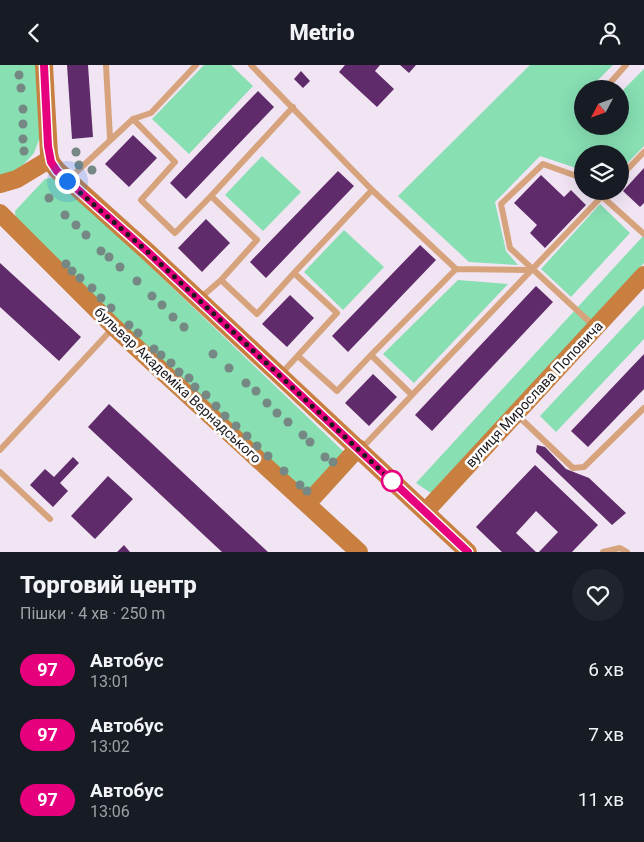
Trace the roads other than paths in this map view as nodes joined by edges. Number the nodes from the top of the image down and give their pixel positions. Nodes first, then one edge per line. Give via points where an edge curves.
1 (44, 65) edge
2 (106, 65) edge
3 (196, 65) edge
4 (251, 65) edge
5 (626, 65) edge
6 (613, 80) edge
7 (293, 107) junction
8 (133, 119) junction
9 (110, 138) junction
10 (644, 152) edge
11 (50, 159) junction
12 (629, 168) edge
13 (574, 175) edge
14 (67, 181) junction
15 (0, 184) edge
16 (372, 189) junction
17 (211, 196) junction
18 (598, 200) edge
19 (610, 200) edge
20 (0, 213) edge
21 (644, 234) edge
22 (456, 269) junction
23 (532, 270) junction
24 (294, 273) junction
25 (644, 275) edge
26 (221, 280) junction
27 (199, 299) junction
28 (114, 327) junction
29 (596, 328) junction
30 (371, 355) junction
31 (298, 356) junction
32 (280, 375) junction
33 (412, 395) junction
34 (644, 408) edge
35 (516, 414) junction
36 (359, 449) junction
37 (0, 450) edge
38 (0, 472) edge
39 (307, 504) junction
40 (425, 512) junction
41 (50, 519) dead end
42 (359, 552) edge
43 (468, 552) edge
44 (603, 552) edge
45 (627, 552) edge

1 - 11 main road
2 - 9 lane
3 - 8 lane via 151,113
4 - 7 lane
5 - 6 lane
7 - 16 lane
7 - 17 lane
8 - 9 lane
8 - 17 lane via 175,162 141,200 175,233
9 - 14 lane
10 - 12 lane
11 - 14 main road
11 - 15 main road via 17,179
13 - 23 lane via 543,164 501,204 510,248
14 - 27 main road
16 - 22 lane
16 - 24 lane
17 - 26 lane via 257,241
18 - 23 lane
19 - 21 lane
20 - 28 main road, бульвар Академіка Вернадського
22 - 23 lane
22 - 30 lane
23 - 29 lane
23 - 33 lane
24 - 26 lane via 257,314
24 - 31 lane via 337,313
25 - 29 main road, вулиця Мирослава Поповича
26 - 27 lane
27 - 32 main road
28 - 37 lane
28 - 39 main road, бульвар Академіка Вернадського
29 - 35 main road, вулиця Мирослава Поповича
30 - 31 lane via 337,391
30 - 33 lane
31 - 32 lane
32 - 36 main road
33 - 36 lane
34 - 35 lane via 584,467 573,468
35 - 40 main road, вулиця Мирослава Поповича
36 - 39 main road
36 - 40 main road
38 - 41 lane
39 - 42 main road, бульвар Академіка Вернадського
40 - 43 main road
44 - 45 lane via 620,548

